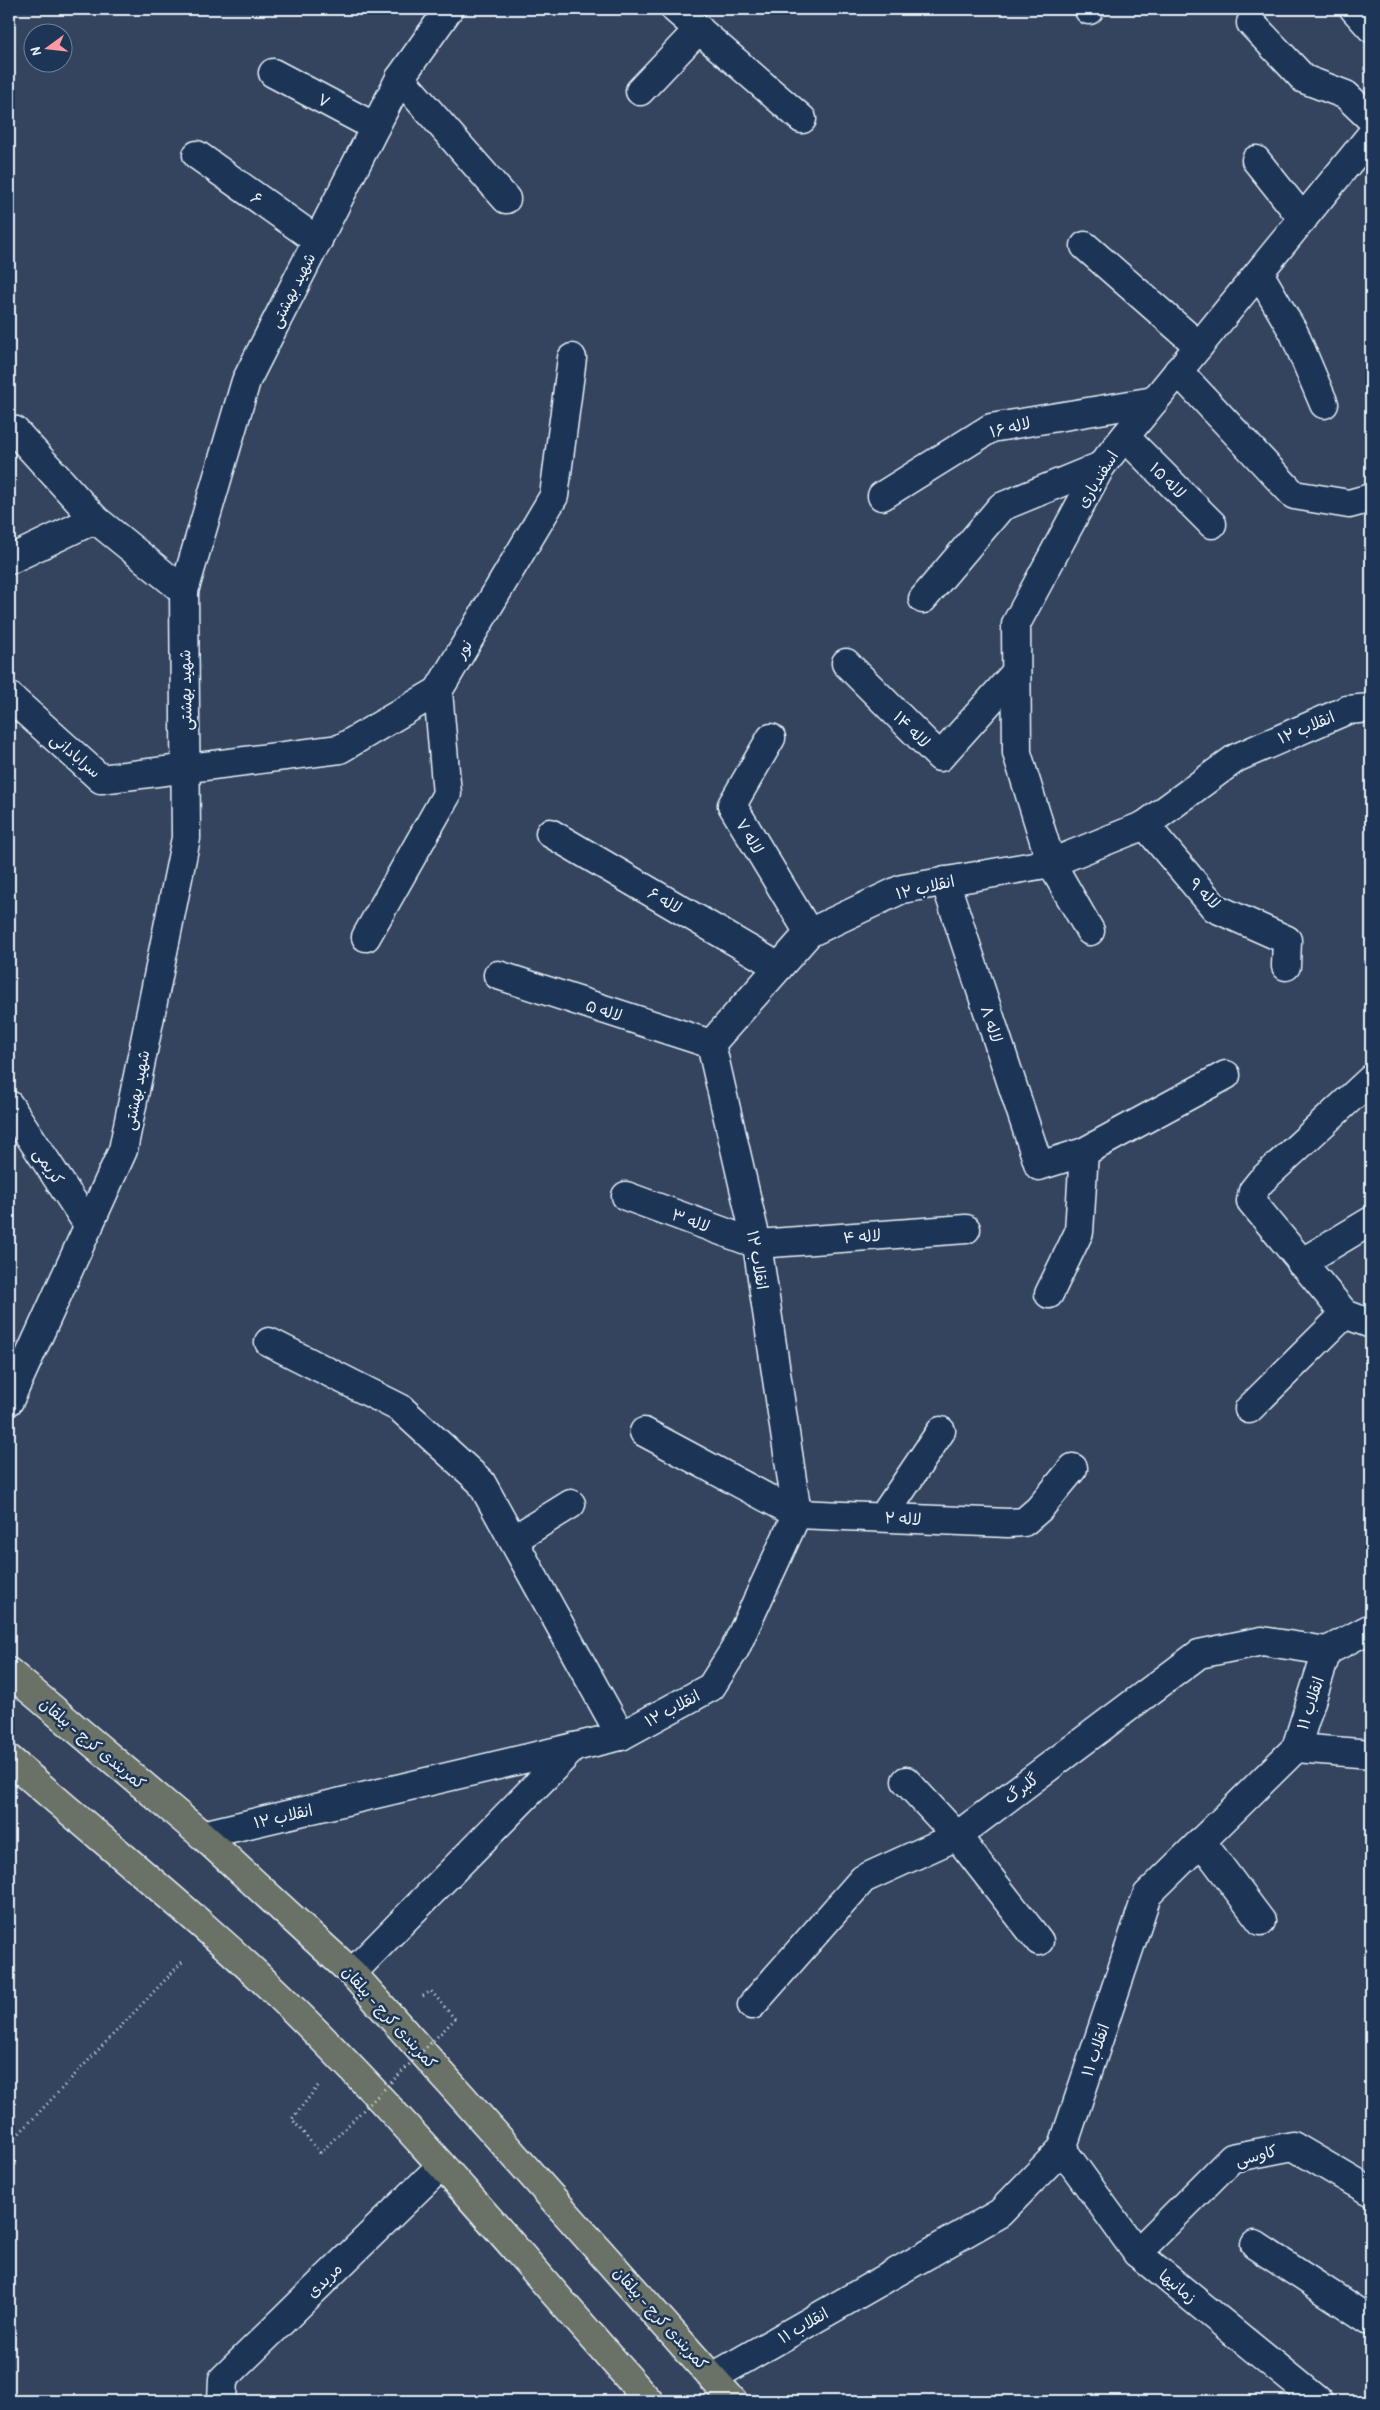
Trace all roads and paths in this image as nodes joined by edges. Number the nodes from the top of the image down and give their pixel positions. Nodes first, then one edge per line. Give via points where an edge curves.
1 (449, 9) edge
2 (676, 9) edge
3 (1354, 9) edge
4 (1251, 23) dead end
5 (1371, 28) edge
6 (699, 29) junction
7 (273, 73) dead end
8 (400, 78) junction
9 (640, 92) dead end
10 (802, 119) dead end
11 (1371, 119) edge
12 (375, 127) junction
13 (1371, 135) edge
14 (197, 155) dead end
15 (1256, 160) dead end
16 (506, 199) dead end
17 (1303, 219) junction
18 (318, 240) junction
19 (1085, 246) dead end
20 (1259, 272) junction
21 (1199, 346) junction
22 (572, 358) dead end
23 (1178, 371) junction
24 (1154, 401) junction
25 (1324, 404) dead end
26 (9, 433) edge
27 (1125, 437) junction
28 (1101, 466) junction
29 (882, 496) dead end
30 (1371, 498) edge
31 (96, 519) junction
32 (1212, 524) dead end
33 (9, 560) edge
34 (184, 591) junction
35 (923, 599) dead end
36 (846, 663) dead end
37 (1016, 672) junction
38 (438, 691) junction
39 (9, 696) edge
40 (1371, 708) edge
41 (771, 738) dead end
42 (186, 768) junction
43 (1145, 825) junction
44 (550, 833) dead end
45 (1051, 863) junction
46 (945, 881) junction
47 (1090, 931) dead end
48 (809, 933) junction
49 (366, 937) dead end
50 (1286, 966) dead end
51 (779, 967) junction
52 (498, 975) dead end
53 (711, 1044) junction
54 (1226, 1075) dead end
55 (1371, 1079) edge
56 (9, 1105) edge
57 (1084, 1152) junction
58 (626, 1196) dead end
59 (1371, 1221) edge
60 (89, 1226) junction
61 (966, 1229) dead end
62 (757, 1244) junction
63 (1301, 1264) junction
64 (1049, 1294) dead end
65 (1345, 1314) junction
66 (1371, 1324) edge
67 (269, 1342) dead end
68 (9, 1401) edge
69 (1249, 1409) dead end
70 (942, 1431) dead end
71 (644, 1432) dead end
72 (1073, 1468) dead end
73 (571, 1504) dead end
74 (797, 1514) junction
75 (883, 1517) junction
76 (514, 1540) junction
77 (1371, 1628) edge
78 (1327, 1651) junction
79 (9, 1672) edge
80 (621, 1736) junction
81 (574, 1747) junction
82 (1296, 1748) junction
83 (1371, 1754) edge
84 (9, 1759) edge
85 (906, 1781) dead end
86 (202, 1836) junction
87 (956, 1836) junction
88 (1201, 1842) junction
89 (1261, 1921) dead end
90 (210, 1933) junction
91 (1038, 1941) dead end
92 (352, 1973) junction
93 (431, 1991) dead end
94 (752, 2005) dead end
95 (292, 2119) dead end
96 (9, 2144) edge
97 (1062, 2149) junction
98 (441, 2166) junction
99 (1371, 2192) edge
100 (1255, 2244) dead end
101 (1136, 2253) junction
102 (1371, 2321) edge
103 (713, 2377) junction
104 (222, 2401) edge
105 (649, 2401) edge
106 (733, 2401) edge
107 (1318, 2401) edge

1 - 8 street, شهید بهشتی
2 - 6 street
3 - 5 street
4 - 11 street via 1304,79 1346,95
6 - 9 street
6 - 10 street
7 - 12 street, ۷
8 - 12 street, شهید بهشتی
8 - 16 street
12 - 18 street, شهید بهشتی
13 - 17 street, اسفندیاری
14 - 18 street, ۶
15 - 17 street
17 - 20 street, اسفندیاری
18 - 34 street, شهید بهشتی via 246,381
19 - 21 street
20 - 21 street, اسفندیاری
20 - 25 street via 1294,333
21 - 23 street, اسفندیاری
22 - 38 street, نور via 554,496
23 - 24 street, اسفندیاری
23 - 30 street via 1294,496 1349,504
24 - 27 street, اسفندیاری
24 - 29 street, لاله ۱۶ via 992,428
26 - 31 street via 15,431
27 - 28 street, اسفندیاری
27 - 32 street, لاله ۱۵
28 - 35 street via 1001,507
28 - 37 street, اسفندیاری via 1016,624
31 - 33 street
31 - 34 street
34 - 42 street, شهید بهشتی
36 - 37 street, لاله ۱۴ via 940,757
37 - 45 street, اسفندیاری via 1017,753
38 - 42 street, نور via 340,749
38 - 49 street via 447,794
39 - 42 street, سرابادانی via 101,779
40 - 43 street, انقلاب ۱۲ via 1347,710 1236,758
41 - 48 street, لاله ۷ via 732,805
42 - 60 street, شهید بهشتی via 186,838 123,1150
43 - 45 street, انقلاب ۱۲
43 - 50 street, لاله ۹ via 1215,908 1287,940
44 - 51 street, لاله ۶
45 - 46 street, انقلاب ۱۲
45 - 47 street, اسفندیاری
46 - 48 street, انقلاب ۱۲ via 902,888
46 - 57 street, لاله ۸ via 1039,1166
48 - 51 street, انقلاب ۱۲
51 - 53 street, انقلاب ۱۲
52 - 53 street, لاله ۵
53 - 62 street, انقلاب ۱۲
54 - 57 street
55 - 63 street via 1328,1116 1253,1191 1251,1201
56 - 60 street, کریمی
57 - 64 street via 1079,1232
58 - 62 street, لاله ۳
59 - 63 street
60 - 68 street, شهید بهشتی
61 - 62 street, لاله ۴
62 - 74 street, انقلاب ۱۲
63 - 65 street
65 - 66 street
65 - 69 street
67 - 76 street via 400,1408 482,1482
70 - 75 street
71 - 74 street
72 - 75 street, لاله ۲ via 1024,1522 1008,1524
73 - 76 street
74 - 75 street, لاله ۲
74 - 80 street, انقلاب ۱۲ via 735,1649 711,1687
76 - 80 street
77 - 78 street
78 - 82 street, انقلاب ۱۱
78 - 87 street, گلبرگ via 1262,1641 1199,1654
79 - 86 highway, کمربندی کرج - بیلقان
80 - 81 street, انقلاب ۱۲
81 - 86 street, انقلاب ۱۲
81 - 92 street
82 - 83 street
82 - 88 street, انقلاب ۱۱
84 - 90 highway
85 - 87 street
86 - 92 highway, کمربندی کرج - بیلقان
87 - 91 street
87 - 94 street, گلبرگ via 863,1879
88 - 89 street
88 - 97 street, انقلاب ۱۱ via 1147,1895
90 - 96 path
90 - 98 highway via 303,2018
92 - 103 highway, کمربندی کرج - بیلقان
93 - 95 path, bridge via 455,2019 320,2153
97 - 101 street, زمانیها
97 - 103 street, انقلاب ۱۱ via 1000,2213
98 - 104 street, مریدی via 223,2379
98 - 105 highway
99 - 101 street, کاوسی via 1293,2146 1232,2158
100 - 102 street
101 - 107 street, زمانیها
103 - 106 highway, کمربندی کرج - بیلقان

